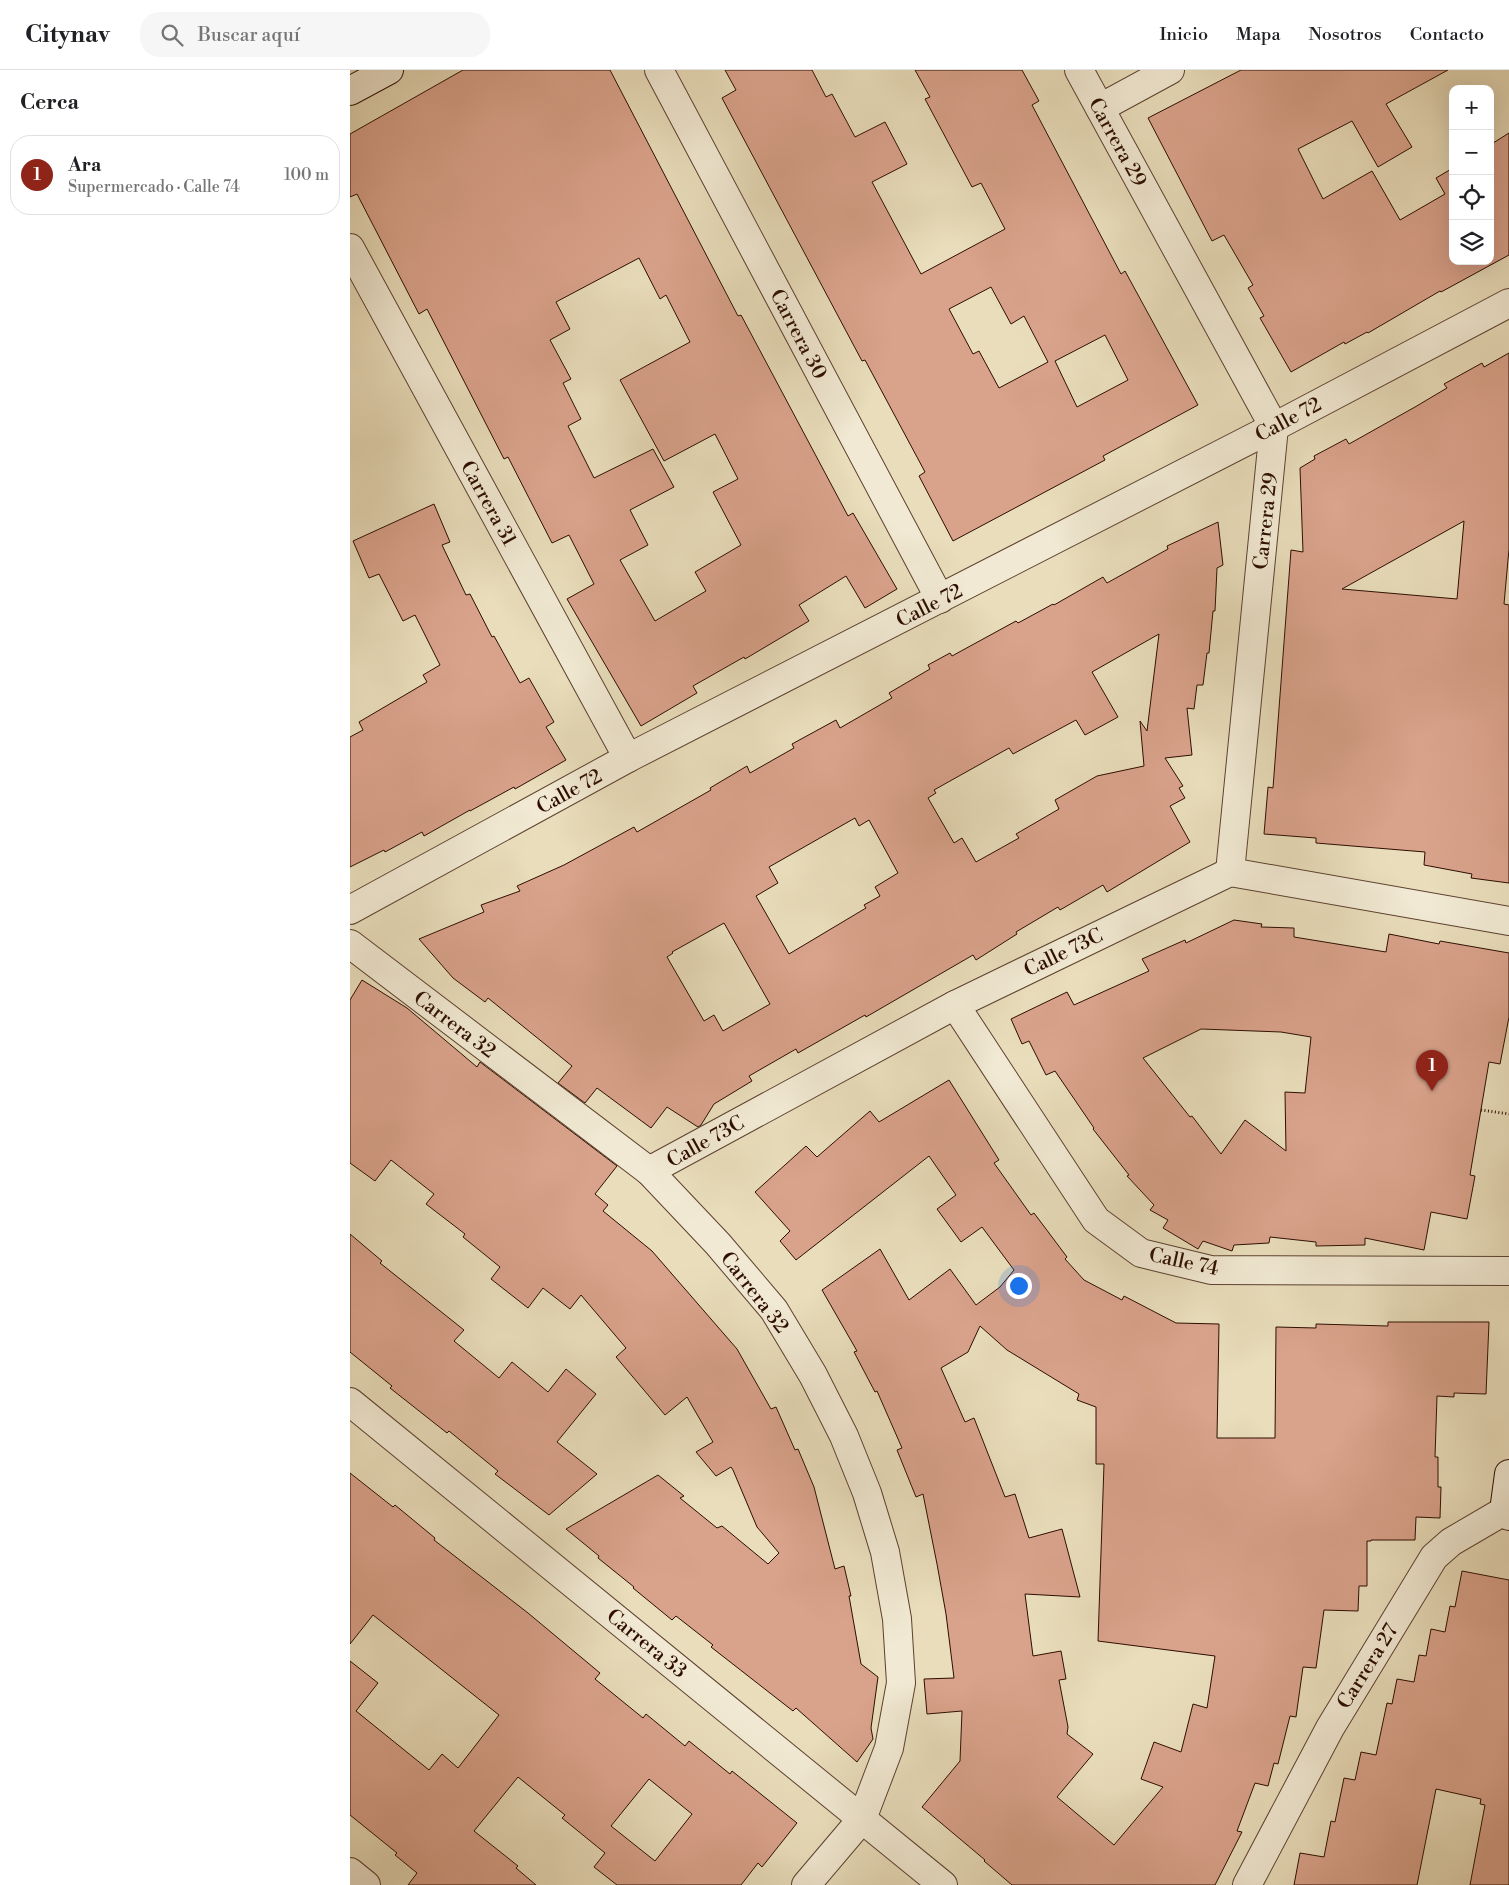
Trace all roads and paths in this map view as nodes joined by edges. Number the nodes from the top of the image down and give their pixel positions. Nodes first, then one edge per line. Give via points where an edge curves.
1 (388, 70) edge
2 (659, 70) edge
3 (1079, 70) edge
4 (1170, 70) edge
5 (350, 91) edge
6 (1100, 108) junction
7 (350, 248) edge
8 (1509, 303) edge
9 (1274, 426) junction
10 (940, 599) junction
11 (628, 758) junction
12 (1230, 872) junction
13 (350, 910) edge
14 (1509, 921) edge
15 (350, 944) edge
16 (955, 1005) junction
17 (1481, 1110) dead end
18 (1509, 1114) edge
19 (649, 1172) junction
20 (1509, 1271) edge
21 (350, 1402) edge
22 (1509, 1474) edge
23 (1507, 1514) edge
24 (862, 1819) junction
25 (350, 1872) edge
26 (366, 1885) edge
27 (806, 1885) edge
28 (943, 1885) edge
29 (1247, 1885) edge

1 - 5 street
2 - 10 street, Carrera 30
3 - 6 street, Carrera 29
4 - 6 street
6 - 9 street, Carrera 29
7 - 11 street, Carrera 31
8 - 9 street, Calle 72
9 - 10 street, Calle 72
9 - 12 street, Carrera 29
10 - 11 street, Calle 72
11 - 13 street, Calle 72
12 - 14 street
12 - 16 street, Calle 73C
15 - 19 street, Carrera 32
16 - 19 street, Calle 73C
16 - 20 street, Calle 74 via 1096,1220 1141,1253 1211,1270
17 - 18 path
19 - 24 street, Carrera 32 via 718,1244 774,1310 839,1427 867,1493 887,1562 897,1619 902,1683 889,1748
21 - 24 street, Carrera 33
22 - 23 street, Carrera 27
23 - 29 street, Carrera 27 via 1451,1542 1434,1557 1330,1728
24 - 27 street
24 - 28 street, Carrera 33
25 - 26 street

